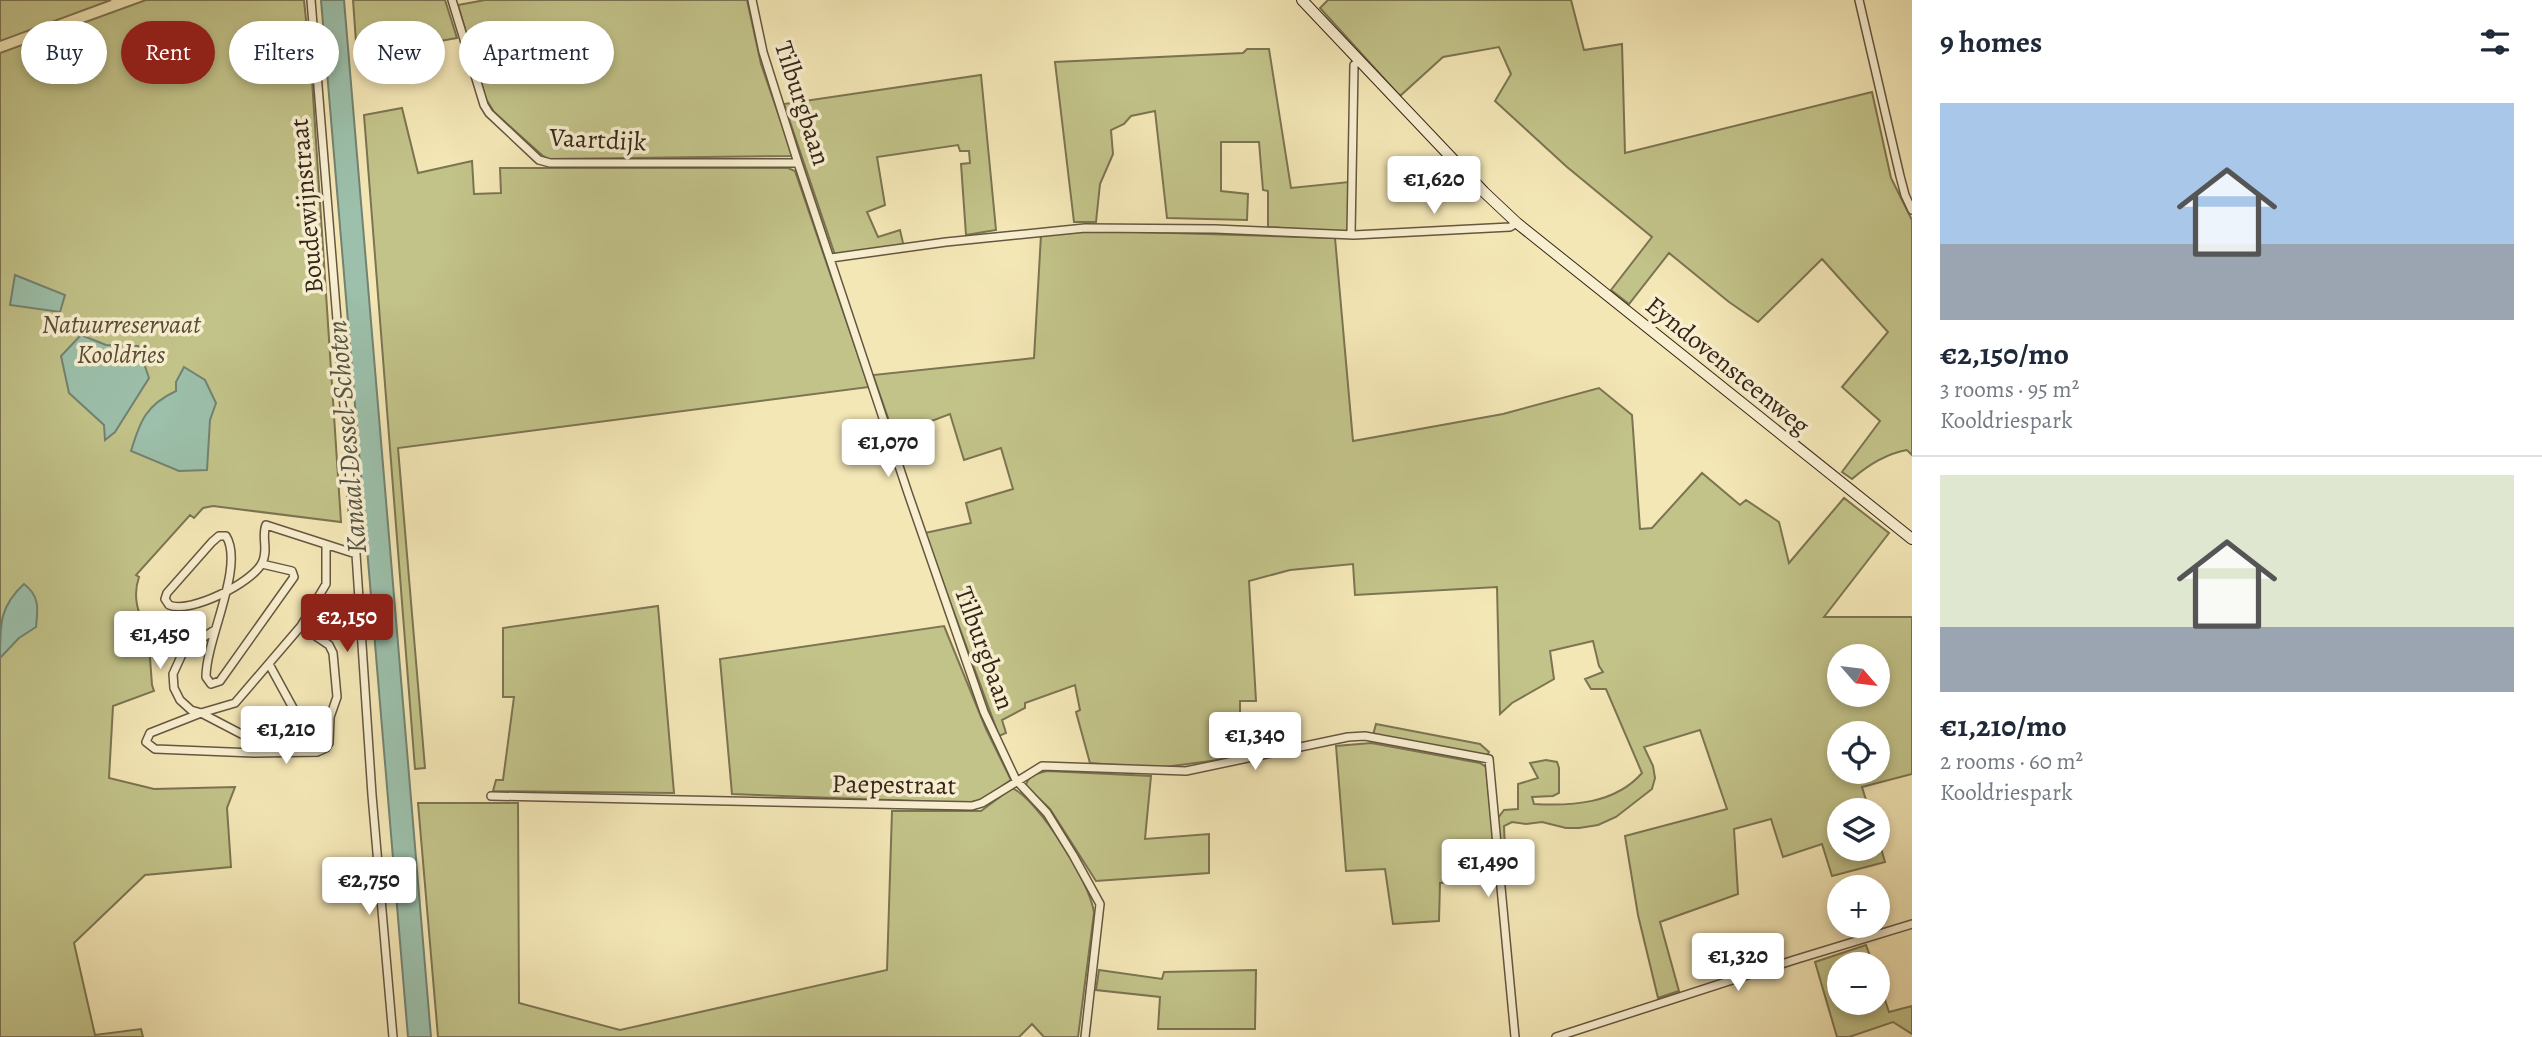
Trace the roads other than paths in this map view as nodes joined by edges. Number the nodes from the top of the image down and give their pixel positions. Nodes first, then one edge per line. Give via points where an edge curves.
1 (310, 0) edge
2 (452, 0) edge
3 (752, 0) edge
4 (1302, 0) edge
5 (1859, 0) edge
6 (1359, 61) junction
7 (798, 163) junction
8 (1912, 209) edge
9 (1517, 223) junction
10 (1351, 234) junction
11 (831, 258) junction
12 (1912, 539) edge
13 (326, 545) junction
14 (356, 554) junction
15 (262, 564) junction
16 (228, 592) junction
17 (301, 626) junction
18 (214, 631) junction
19 (270, 664) junction
20 (201, 713) junction
21 (317, 752) junction
22 (254, 753) junction
23 (1016, 780) junction
24 (491, 796) dead end
25 (1912, 924) edge
26 (393, 1037) edge
27 (1085, 1037) edge
28 (1515, 1037) edge
29 (1556, 1037) edge

1 - 14 street, Boudewijnstraat
2 - 7 street, Vaartdijk via 484,105 539,160
3 - 7 street, Tilburgbaan via 762,52
4 - 6 street, Eyndovensteenweg
5 - 8 street via 1900,176
6 - 9 street, Eyndovensteenweg
6 - 10 street via 1354,65
7 - 11 street, Tilburgbaan
9 - 10 street via 1510,227
9 - 12 street, Eyndovensteenweg
10 - 11 street via 1085,228
11 - 23 street, Tilburgbaan via 958,640 984,712
13 - 14 street
13 - 15 street via 266,525
13 - 17 street via 326,584
14 - 26 street, Boudewijnstraat
15 - 16 street
15 - 18 street via 292,571 294,577 220,681 211,684 205,677
16 - 16 street via 179,608 166,599 219,536 226,536 231,543
16 - 18 street
17 - 19 street
17 - 21 street via 333,653 337,698 330,717 329,743
18 - 20 street via 184,650 173,674 180,700
19 - 20 street via 235,703
19 - 21 street
20 - 22 street via 249,738
20 - 22 street via 150,733 146,742 155,749
21 - 22 street
23 - 24 street, Paepestraat via 972,806
23 - 27 street, Tilburgbaan via 1046,813 1100,904
23 - 28 street, Paepestraat via 1042,766 1186,771 1365,736 1489,760
25 - 29 street

